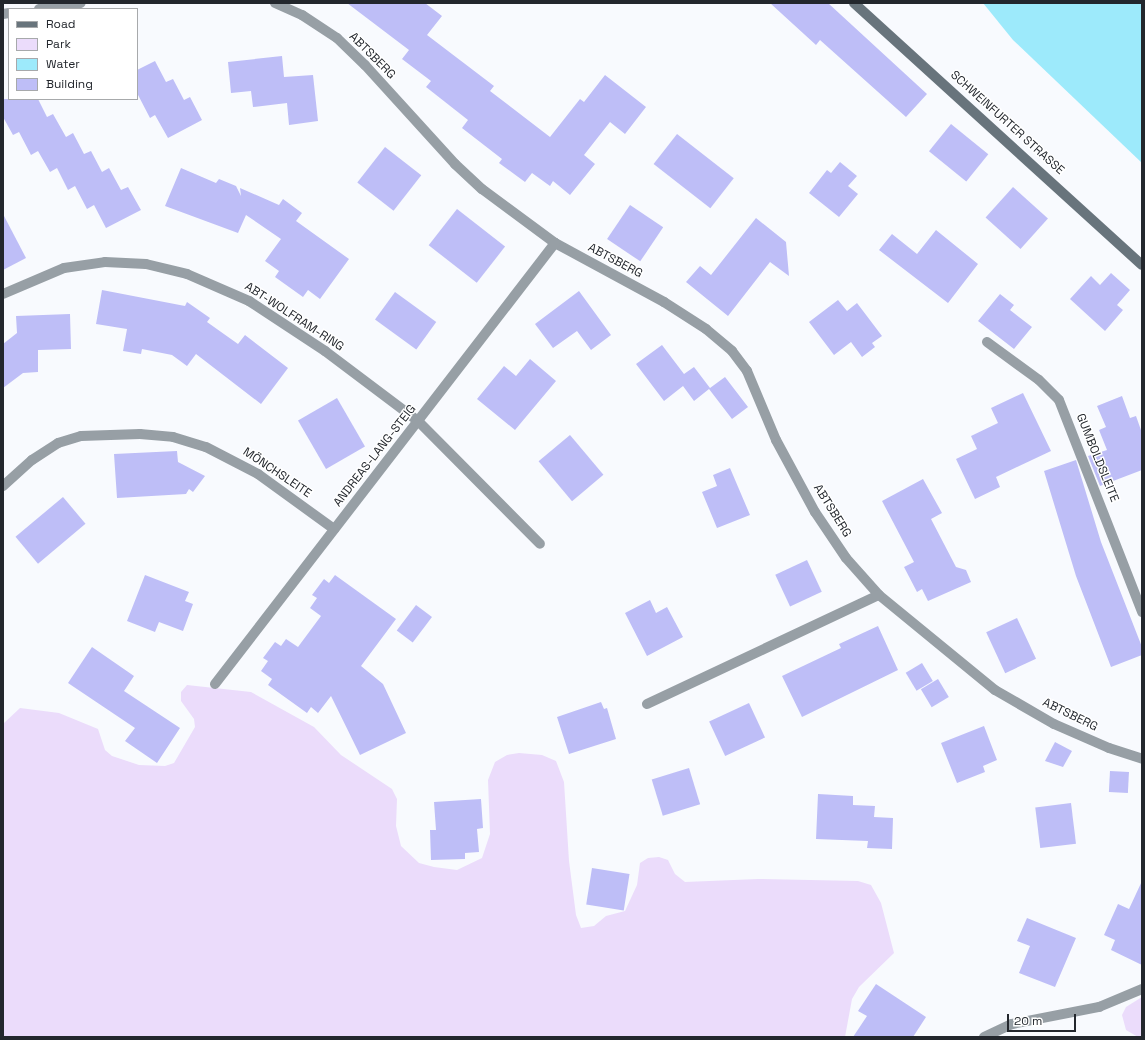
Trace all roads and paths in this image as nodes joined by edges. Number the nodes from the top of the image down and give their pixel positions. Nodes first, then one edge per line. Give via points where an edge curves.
1 (81, 3) edge
2 (275, 3) edge
3 (854, 3) edge
4 (46, 8) edge
5 (555, 243) junction
6 (1142, 265) edge
7 (3, 294) edge
8 (987, 342) dead end
9 (418, 421) junction
10 (3, 486) edge
11 (334, 529) junction
12 (540, 544) dead end
13 (879, 595) junction
14 (1142, 612) edge
15 (215, 684) dead end
16 (647, 704) dead end
17 (1142, 759) edge
18 (1142, 989) edge
19 (984, 1037) edge

1 - 4 street
2 - 5 street, ABTSBERG via 302,15 337,38 366,65 455,164
3 - 6 street, SCHWEINFURTER STRASSE
5 - 9 street, ANDREAS-LANG-STEIG
5 - 13 street, ABTSBERG via 664,302 706,329 732,351 747,371 776,440 815,512 846,558
7 - 9 street, ABT-WOLFRAM-RING via 64,268 105,262 146,264 187,274 249,301 326,351
8 - 14 street, GUMBOLDSLEITE via 1039,380 1059,400 1091,476
9 - 11 street, ANDREAS-LANG-STEIG
9 - 12 street, ABT-WOLFRAM-RING
10 - 11 street, MÖNCHSLEITE via 32,460 58,443 81,436 140,434 173,437 206,447 252,470
11 - 15 street, ANDREAS-LANG-STEIG
13 - 16 street
13 - 17 street, ABTSBERG via 995,690 1054,724
18 - 19 street via 1099,1006 1012,1024

